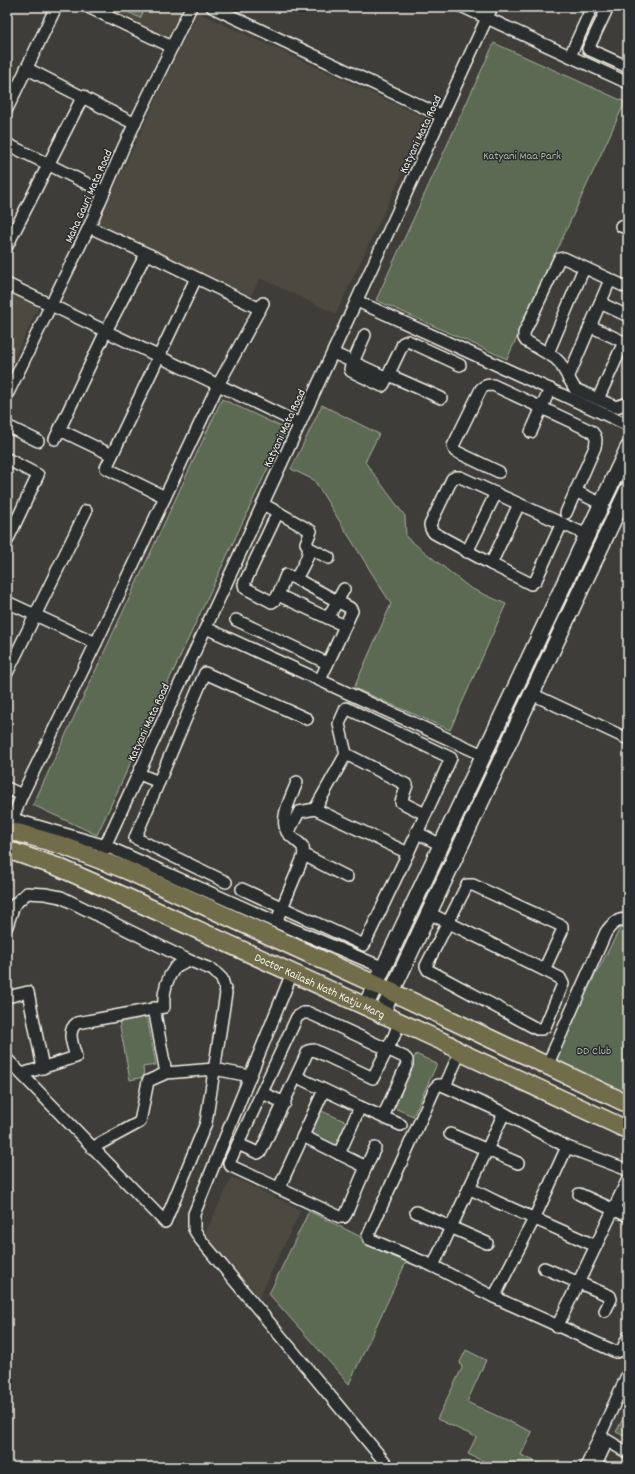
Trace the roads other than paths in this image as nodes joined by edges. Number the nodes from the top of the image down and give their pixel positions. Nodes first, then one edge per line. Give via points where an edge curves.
1 (56, 7) edge
2 (88, 7) edge
3 (191, 7) edge
4 (212, 7) edge
5 (463, 7) edge
6 (492, 7) edge
7 (592, 7) edge
8 (608, 7) edge
9 (487, 18) junction
10 (172, 47) junction
11 (570, 56) junction
12 (628, 67) edge
13 (26, 68) junction
14 (628, 83) edge
15 (83, 96) junction
16 (7, 109) edge
17 (442, 116) junction
18 (135, 124) junction
19 (7, 144) edge
20 (48, 165) junction
21 (104, 192) junction
22 (89, 226) junction
23 (7, 246) edge
24 (150, 255) junction
25 (584, 268) junction
26 (196, 278) junction
27 (610, 280) junction
28 (7, 284) edge
29 (628, 288) edge
30 (357, 301) junction
31 (600, 303) junction
32 (51, 305) junction
33 (628, 316) edge
34 (590, 326) junction
35 (106, 331) junction
36 (365, 335) dead end
37 (626, 343) edge
38 (333, 353) junction
39 (548, 353) junction
40 (158, 356) junction
41 (352, 362) junction
42 (460, 365) dead end
43 (384, 374) junction
44 (568, 378) junction
45 (218, 385) junction
46 (550, 389) junction
47 (7, 395) edge
48 (441, 398) dead end
49 (598, 399) junction
50 (627, 402) edge
51 (542, 408) junction
52 (300, 424) junction
53 (628, 425) edge
54 (7, 426) edge
55 (531, 432) dead end
56 (38, 441) dead end
57 (628, 448) edge
58 (112, 455) junction
59 (7, 459) edge
60 (499, 472) dead end
61 (575, 491) junction
62 (627, 492) edge
63 (496, 494) junction
64 (165, 497) junction
65 (263, 504) junction
66 (519, 504) junction
67 (602, 504) junction
68 (86, 511) dead end
69 (278, 512) junction
70 (564, 518) junction
71 (587, 535) junction
72 (7, 541) edge
73 (310, 548) junction
74 (467, 552) junction
75 (329, 558) dead end
76 (491, 564) junction
77 (297, 579) junction
78 (344, 589) dead end
79 (278, 595) junction
80 (7, 602) edge
81 (337, 602) junction
82 (36, 616) junction
83 (328, 618) junction
84 (236, 620) dead end
85 (345, 626) junction
86 (206, 628) junction
87 (96, 643) junction
88 (327, 663) junction
89 (7, 673) edge
90 (320, 680) junction
91 (532, 694) junction
92 (307, 719) dead end
93 (628, 739) edge
94 (346, 754) junction
95 (483, 755) junction
96 (139, 774) junction
97 (159, 782) junction
98 (297, 782) dead end
99 (7, 788) edge
100 (22, 795) junction
101 (315, 809) junction
102 (425, 814) junction
103 (9, 825) edge
104 (416, 832) junction
105 (288, 833) junction
106 (441, 845) junction
107 (7, 852) edge
108 (102, 853) junction
109 (408, 853) junction
110 (304, 855) junction
111 (203, 871) junction
112 (347, 877) dead end
113 (226, 882) dead end
114 (196, 886) junction
115 (242, 889) dead end
116 (281, 908) junction
117 (429, 913) junction
118 (628, 920) edge
119 (449, 922) junction
120 (7, 926) edge
121 (272, 929) junction
122 (188, 960) junction
123 (384, 968) junction
124 (544, 970) junction
125 (292, 973) junction
126 (375, 985) junction
127 (392, 992) junction
128 (7, 996) edge
129 (365, 1007) junction
130 (154, 1008) junction
131 (381, 1015) junction
132 (399, 1023) junction
133 (387, 1050) junction
134 (460, 1052) junction
135 (7, 1059) edge
136 (547, 1066) junction
137 (43, 1068) junction
138 (214, 1069) junction
139 (166, 1073) junction
140 (22, 1074) junction
141 (250, 1076) junction
142 (297, 1077) junction
143 (445, 1086) junction
144 (324, 1090) junction
145 (262, 1093) junction
146 (285, 1103) junction
147 (628, 1104) edge
148 (360, 1107) junction
149 (504, 1113) junction
150 (383, 1117) junction
151 (401, 1125) dead end
152 (628, 1130) edge
153 (450, 1134) dead end
154 (303, 1136) junction
155 (238, 1144) junction
156 (567, 1147) junction
157 (92, 1148) junction
158 (375, 1148) dead end
159 (487, 1150) junction
160 (338, 1154) junction
161 (518, 1163) dead end
162 (366, 1167) junction
163 (628, 1170) edge
164 (628, 1179) edge
165 (278, 1188) junction
166 (469, 1188) junction
167 (579, 1194) dead end
168 (614, 1208) junction
169 (416, 1212) dead end
170 (628, 1216) edge
171 (534, 1218) junction
172 (451, 1227) junction
173 (487, 1243) dead end
174 (596, 1246) junction
175 (433, 1266) junction
176 (544, 1268) dead end
177 (578, 1282) junction
178 (494, 1297) junction
179 (605, 1311) dead end
180 (557, 1327) junction
181 (628, 1337) edge
182 (628, 1373) edge
183 (603, 1438) junction
184 (628, 1453) edge
185 (389, 1467) edge
186 (586, 1467) edge
187 (595, 1467) edge

1 - 13 street
2 - 10 street
3 - 10 street, Maha Gauri Mata Road
4 - 17 street
5 - 9 street
6 - 9 street, Katyani Mata Road
7 - 11 street
8 - 12 street via 588,49
9 - 11 street
9 - 17 street, Katyani Mata Road
10 - 18 street, Maha Gauri Mata Road
11 - 14 street
13 - 15 street
13 - 16 street
15 - 18 street
15 - 20 street
17 - 30 street, Katyani Mata Road
18 - 21 street, Maha Gauri Mata Road
19 - 20 street
20 - 21 street
20 - 23 street
21 - 22 street, Maha Gauri Mata Road
22 - 24 street
22 - 32 street, Maha Gauri Mata Road
24 - 26 street
24 - 35 street via 145,256
25 - 27 street
25 - 39 street
25 - 39 street via 564,258 557,260 524,333 525,340
26 - 40 street
26 - 45 street via 261,306
27 - 29 street
27 - 31 street
28 - 32 street
30 - 38 street, Katyani Mata Road
30 - 46 street
31 - 33 street
31 - 34 street
32 - 35 street
32 - 47 street, Maha Gauri Mata Road
34 - 37 street
34 - 44 street
35 - 40 street
35 - 58 street via 58,435
36 - 41 street
37 - 49 street
38 - 41 street
38 - 52 street, Katyani Mata Road
39 - 44 street via 560,363
40 - 45 street
40 - 58 street
41 - 43 street
42 - 43 street via 408,341 403,343
43 - 48 street
44 - 49 street via 575,388
45 - 52 street
45 - 64 street
46 - 51 street
46 - 53 street
49 - 50 street via 617,407
51 - 55 street
51 - 60 street via 494,385 481,389 454,443 454,449
51 - 61 street via 595,435 595,447
52 - 65 street, Katyani Mata Road
54 - 56 street
57 - 67 street
58 - 64 street via 106,468
59 - 72 street via 38,475
61 - 67 street
61 - 70 street
62 - 91 street
63 - 66 street
63 - 74 street
63 - 74 street via 460,477 454,478 430,521 430,529 434,533
64 - 87 street
65 - 69 street
65 - 86 street, Katyani Mata Road
66 - 70 street
66 - 76 street
67 - 71 street
68 - 82 street
69 - 73 street via 311,531 306,543
69 - 79 street via 244,586 246,590 272,602
70 - 71 street
70 - 76 street via 534,582 528,583
71 - 95 street
73 - 75 street
73 - 77 street
74 - 76 street
77 - 79 street via 286,575
77 - 81 street
78 - 81 street
79 - 83 street
80 - 82 street
81 - 83 street
81 - 85 street via 352,611
82 - 87 street
82 - 89 street
83 - 85 street
84 - 88 street
85 - 88 street
86 - 90 street
86 - 96 street, Katyani Mata Road
87 - 100 street
88 - 90 street
90 - 95 street
91 - 93 street
91 - 117 street
92 - 97 street via 205,673
94 - 101 street
94 - 102 street via 407,785 401,802
94 - 102 street via 340,724 346,708 451,758
95 - 106 street
96 - 97 street
96 - 108 street, Katyani Mata Road
97 - 111 street via 135,838
98 - 105 street via 285,815 284,824
99 - 100 street
100 - 103 street
101 - 105 street via 299,812
101 - 109 street
102 - 104 street
103 - 108 main road, Doctor Kailash Nath Katju Marg via 19,833
104 - 106 street
104 - 109 street
105 - 110 street via 303,847
106 - 123 street
107 - 125 main road, Doctor Kailash Nath Katju Marg via 58,867
108 - 114 street
108 - 121 main road, Doctor Kailash Nath Katju Marg via 126,870
109 - 116 street via 364,945
110 - 112 street
110 - 116 street
111 - 113 street
111 - 114 street
114 - 121 street
115 - 116 street
116 - 121 street
117 - 119 street
117 - 127 street
118 - 136 street via 625,918 613,922 606,932
119 - 124 street
119 - 124 street via 467,885 473,884 560,925 563,929
119 - 124 street via 426,966 428,970 542,1029 563,984 560,978
120 - 122 street via 14,905 27,893 61,897
121 - 123 street
121 - 126 main road, Doctor Kailash Nath Katju Marg
122 - 130 street via 175,968 167,982 163,998 164,1007
122 - 138 street via 214,970 222,979 226,993
123 - 126 street
125 - 129 main road, Doctor Kailash Nath Katju Marg
125 - 141 street
126 - 127 main road, Doctor Kailash Nath Katju Marg
126 - 129 street
127 - 131 street
127 - 136 main road, Doctor Kailash Nath Katju Marg
128 - 137 street via 28,992
129 - 131 main road, Doctor Kailash Nath Katju Marg
130 - 137 street via 77,1022 72,1026 70,1033 76,1057
130 - 139 street
131 - 132 main road, Doctor Kailash Nath Katju Marg
132 - 133 street
132 - 134 main road, Doctor Kailash Nath Katju Marg via 448,1044
133 - 142 street via 373,1078 311,1050 308,1051
133 - 145 street via 309,1013 302,1013 297,1017
133 - 150 street via 404,1057 407,1064
134 - 143 street
134 - 152 main road, Doctor Kailash Nath Katju Marg
135 - 140 street
136 - 147 main road, Doctor Kailash Nath Katju Marg
137 - 140 street
138 - 139 street
138 - 141 street
138 - 157 street via 206,1122 165,1222
139 - 157 street via 148,1081 140,1122
140 - 157 street
141 - 185 street via 194,1214 194,1229
142 - 144 street
142 - 146 street
143 - 149 street
143 - 175 street via 438,1085 435,1088 368,1236 369,1239
144 - 148 street
144 - 154 street
145 - 146 street
145 - 155 street
146 - 155 street via 261,1152
148 - 150 street
148 - 160 street
149 - 156 street
149 - 159 street
150 - 151 street
153 - 159 street
154 - 160 street
154 - 165 street
155 - 165 street via 230,1165
156 - 163 street
156 - 171 street
158 - 162 street
159 - 161 street
159 - 166 street
160 - 162 street
162 - 165 street via 346,1214 340,1217
164 - 168 street
166 - 171 street
166 - 172 street
167 - 168 street
168 - 170 street
168 - 174 street
169 - 172 street
171 - 174 street
171 - 178 street
172 - 173 street
172 - 175 street
174 - 177 street
175 - 178 street
176 - 177 street
177 - 179 street via 610,1296
177 - 180 street
178 - 180 street
180 - 181 street via 616,1352 622,1350
182 - 183 street
183 - 184 street
183 - 186 street
183 - 187 street

